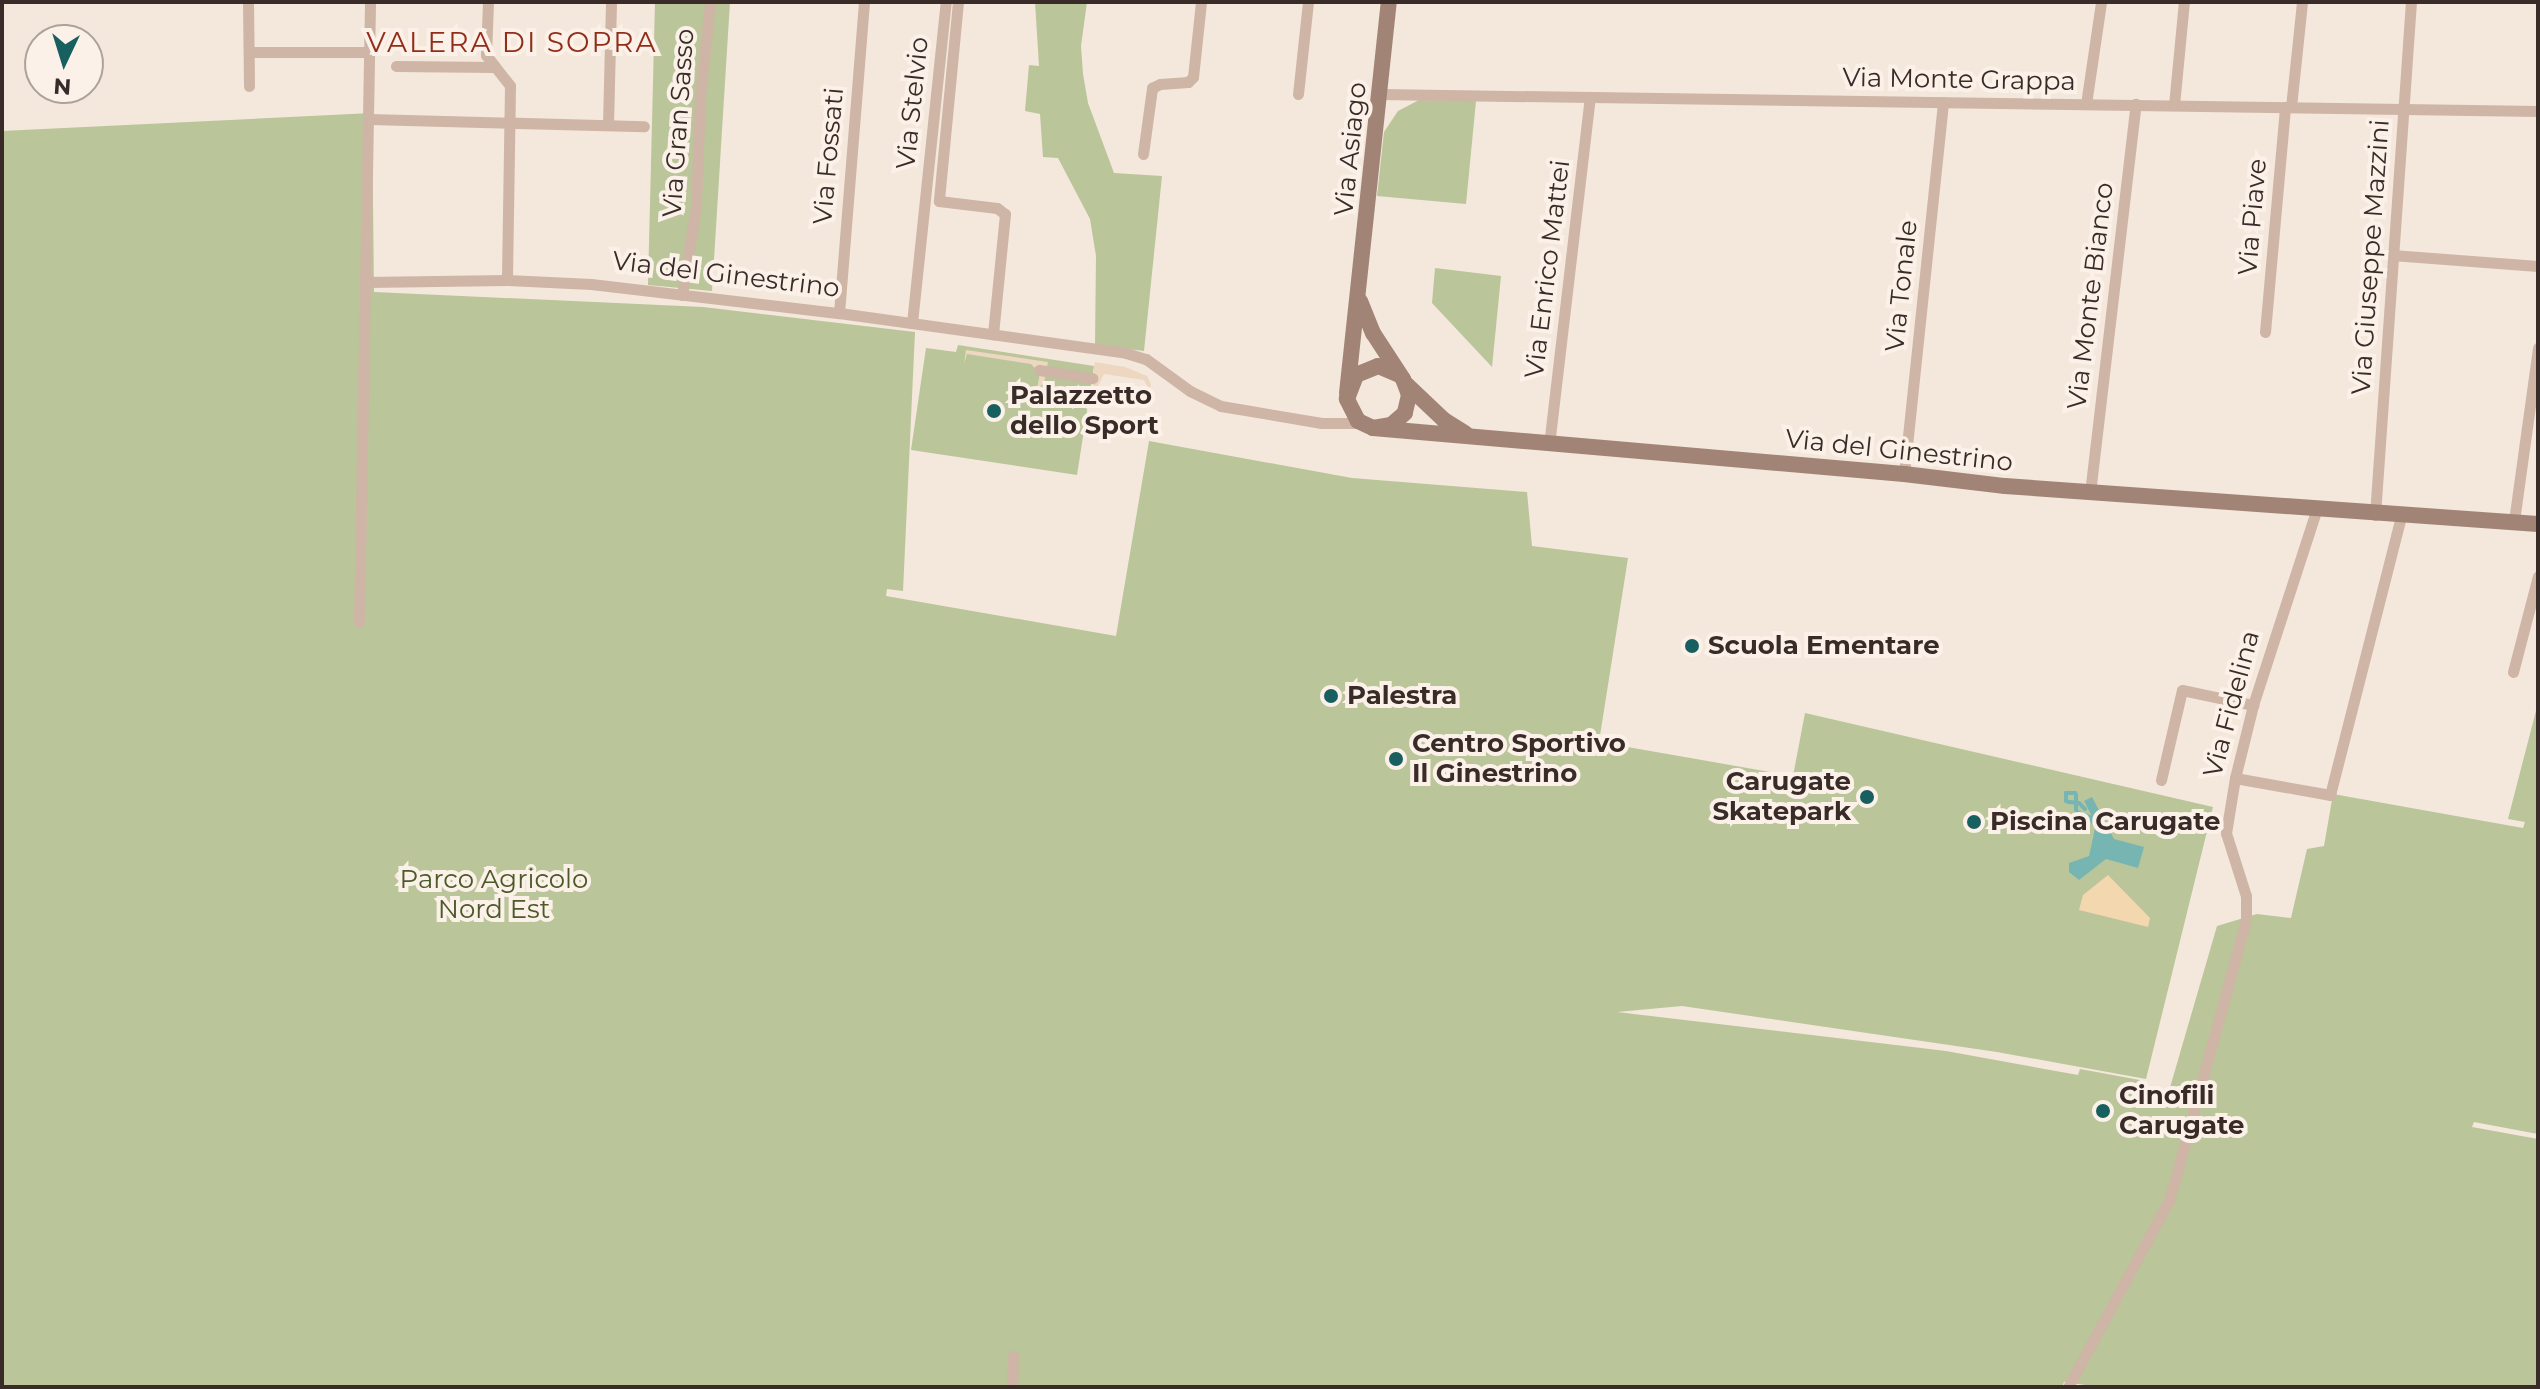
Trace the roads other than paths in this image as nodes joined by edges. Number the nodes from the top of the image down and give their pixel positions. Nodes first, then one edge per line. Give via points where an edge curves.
1 (248, 2) edge
2 (370, 2) edge
3 (488, 2) edge
4 (611, 2) edge
5 (710, 2) edge
6 (864, 2) edge
7 (946, 2) edge
8 (958, 2) edge
9 (1201, 2) edge
10 (1308, 2) edge
11 (1389, 2) edge
12 (2101, 2) edge
13 (2184, 2) edge
14 (2302, 2) edge
15 (2411, 2) edge
16 (249, 52) junction
17 (369, 52) junction
18 (396, 66) dead end
19 (494, 67) junction
20 (249, 86) dead end
21 (1298, 94) dead end
22 (1380, 94) junction
23 (1590, 98) junction
24 (1943, 102) junction
25 (2086, 104) junction
26 (2136, 104) junction
27 (2174, 105) junction
28 (2288, 107) junction
29 (2405, 108) junction
30 (2538, 111) edge
31 (369, 119) junction
32 (510, 122) junction
33 (608, 125) junction
34 (644, 126) dead end
35 (1143, 154) dead end
36 (939, 201) junction
37 (924, 209) junction
38 (2392, 255) junction
39 (2538, 266) edge
40 (507, 280) junction
41 (366, 282) junction
42 (682, 295) junction
43 (1359, 300) junction
44 (839, 313) junction
45 (912, 323) junction
46 (2265, 332) dead end
47 (993, 334) junction
48 (2538, 348) edge
49 (1039, 370) dead end
50 (1092, 378) dead end
51 (1403, 379) junction
52 (1347, 393) junction
53 (1356, 422) junction
54 (1478, 438) junction
55 (1549, 445) junction
56 (1904, 474) junction
57 (2090, 493) junction
58 (2316, 511) junction
59 (2375, 515) junction
60 (2401, 517) junction
61 (2514, 521) junction
62 (2538, 524) edge
63 (2538, 576) edge
64 (359, 622) dead end
65 (2513, 672) dead end
66 (2253, 705) junction
67 (2235, 778) junction
68 (2161, 780) dead end
69 (1013, 1356) dead end
70 (2071, 1386) edge
71 (1012, 1387) edge

1 - 16 street
2 - 17 street
3 - 19 street via 485,44
4 - 33 street
5 - 42 street, Via Gran Sasso via 696,207
6 - 44 street, Via Fossati
7 - 37 street, Via Stelvio
8 - 36 street, Via Stelvio
9 - 35 street via 1193,77 1152,88
10 - 21 street
11 - 22 street, Via Asiago
12 - 25 street
13 - 27 street
14 - 28 street, Via Piave
15 - 29 street, Via Giuseppe Mazzini
16 - 17 street
16 - 20 street
17 - 31 street
18 - 19 street
19 - 32 street via 509,83
22 - 23 street, Via Monte Grappa
22 - 43 street, Via Asiago
23 - 24 street, Via Monte Grappa
23 - 55 street, Via Enrico Mattei
24 - 25 street, Via Monte Grappa
24 - 56 street, Via Tonale
25 - 26 street, Via Monte Grappa
26 - 27 street, Via Monte Grappa
26 - 57 street, Via Monte Bianco
27 - 28 street, Via Monte Grappa
28 - 29 street, Via Monte Grappa
28 - 46 street, Via Piave
29 - 30 street, Via Monte Grappa
29 - 38 street, Via Giuseppe Mazzini
31 - 32 street
31 - 41 street
32 - 33 street
32 - 40 street
33 - 34 street
36 - 37 street, Via Stelvio
36 - 47 street, Via Stelvio via 997,208 1005,214
37 - 45 street, Via Stelvio
38 - 39 street
38 - 59 street, Via Giuseppe Mazzini
40 - 41 street, Via del Ginestrino
40 - 42 street, Via del Ginestrino
41 - 64 street
42 - 44 street, Via del Ginestrino
43 - 51 street, Via Asiago
43 - 52 street, Via Asiago
44 - 45 street, Via del Ginestrino
45 - 47 street, Via del Ginestrino
47 - 53 street, Via del Ginestrino via 1130,354 1221,406 1301,421
48 - 61 street
49 - 50 street
51 - 52 street via 1385,367 1365,369 1353,378
51 - 53 street via 1409,401 1402,418 1385,427
51 - 54 street, Via del Ginestrino via 1452,426
52 - 53 street, Via Asiago
53 - 54 street, Via del Ginestrino
54 - 55 street, Via del Ginestrino
55 - 56 street, Via del Ginestrino
56 - 57 street, Via del Ginestrino
57 - 58 street, Via del Ginestrino
58 - 59 street
58 - 66 street, Via Fidelina
59 - 60 street
60 - 61 street
60 - 67 street via 2330,795
61 - 62 street
63 - 65 street
66 - 67 street, Via Fidelina
66 - 68 street via 2182,690
67 - 70 street, Via Fidelina via 2226,833 2246,896 2246,920 2169,1200
69 - 71 street

